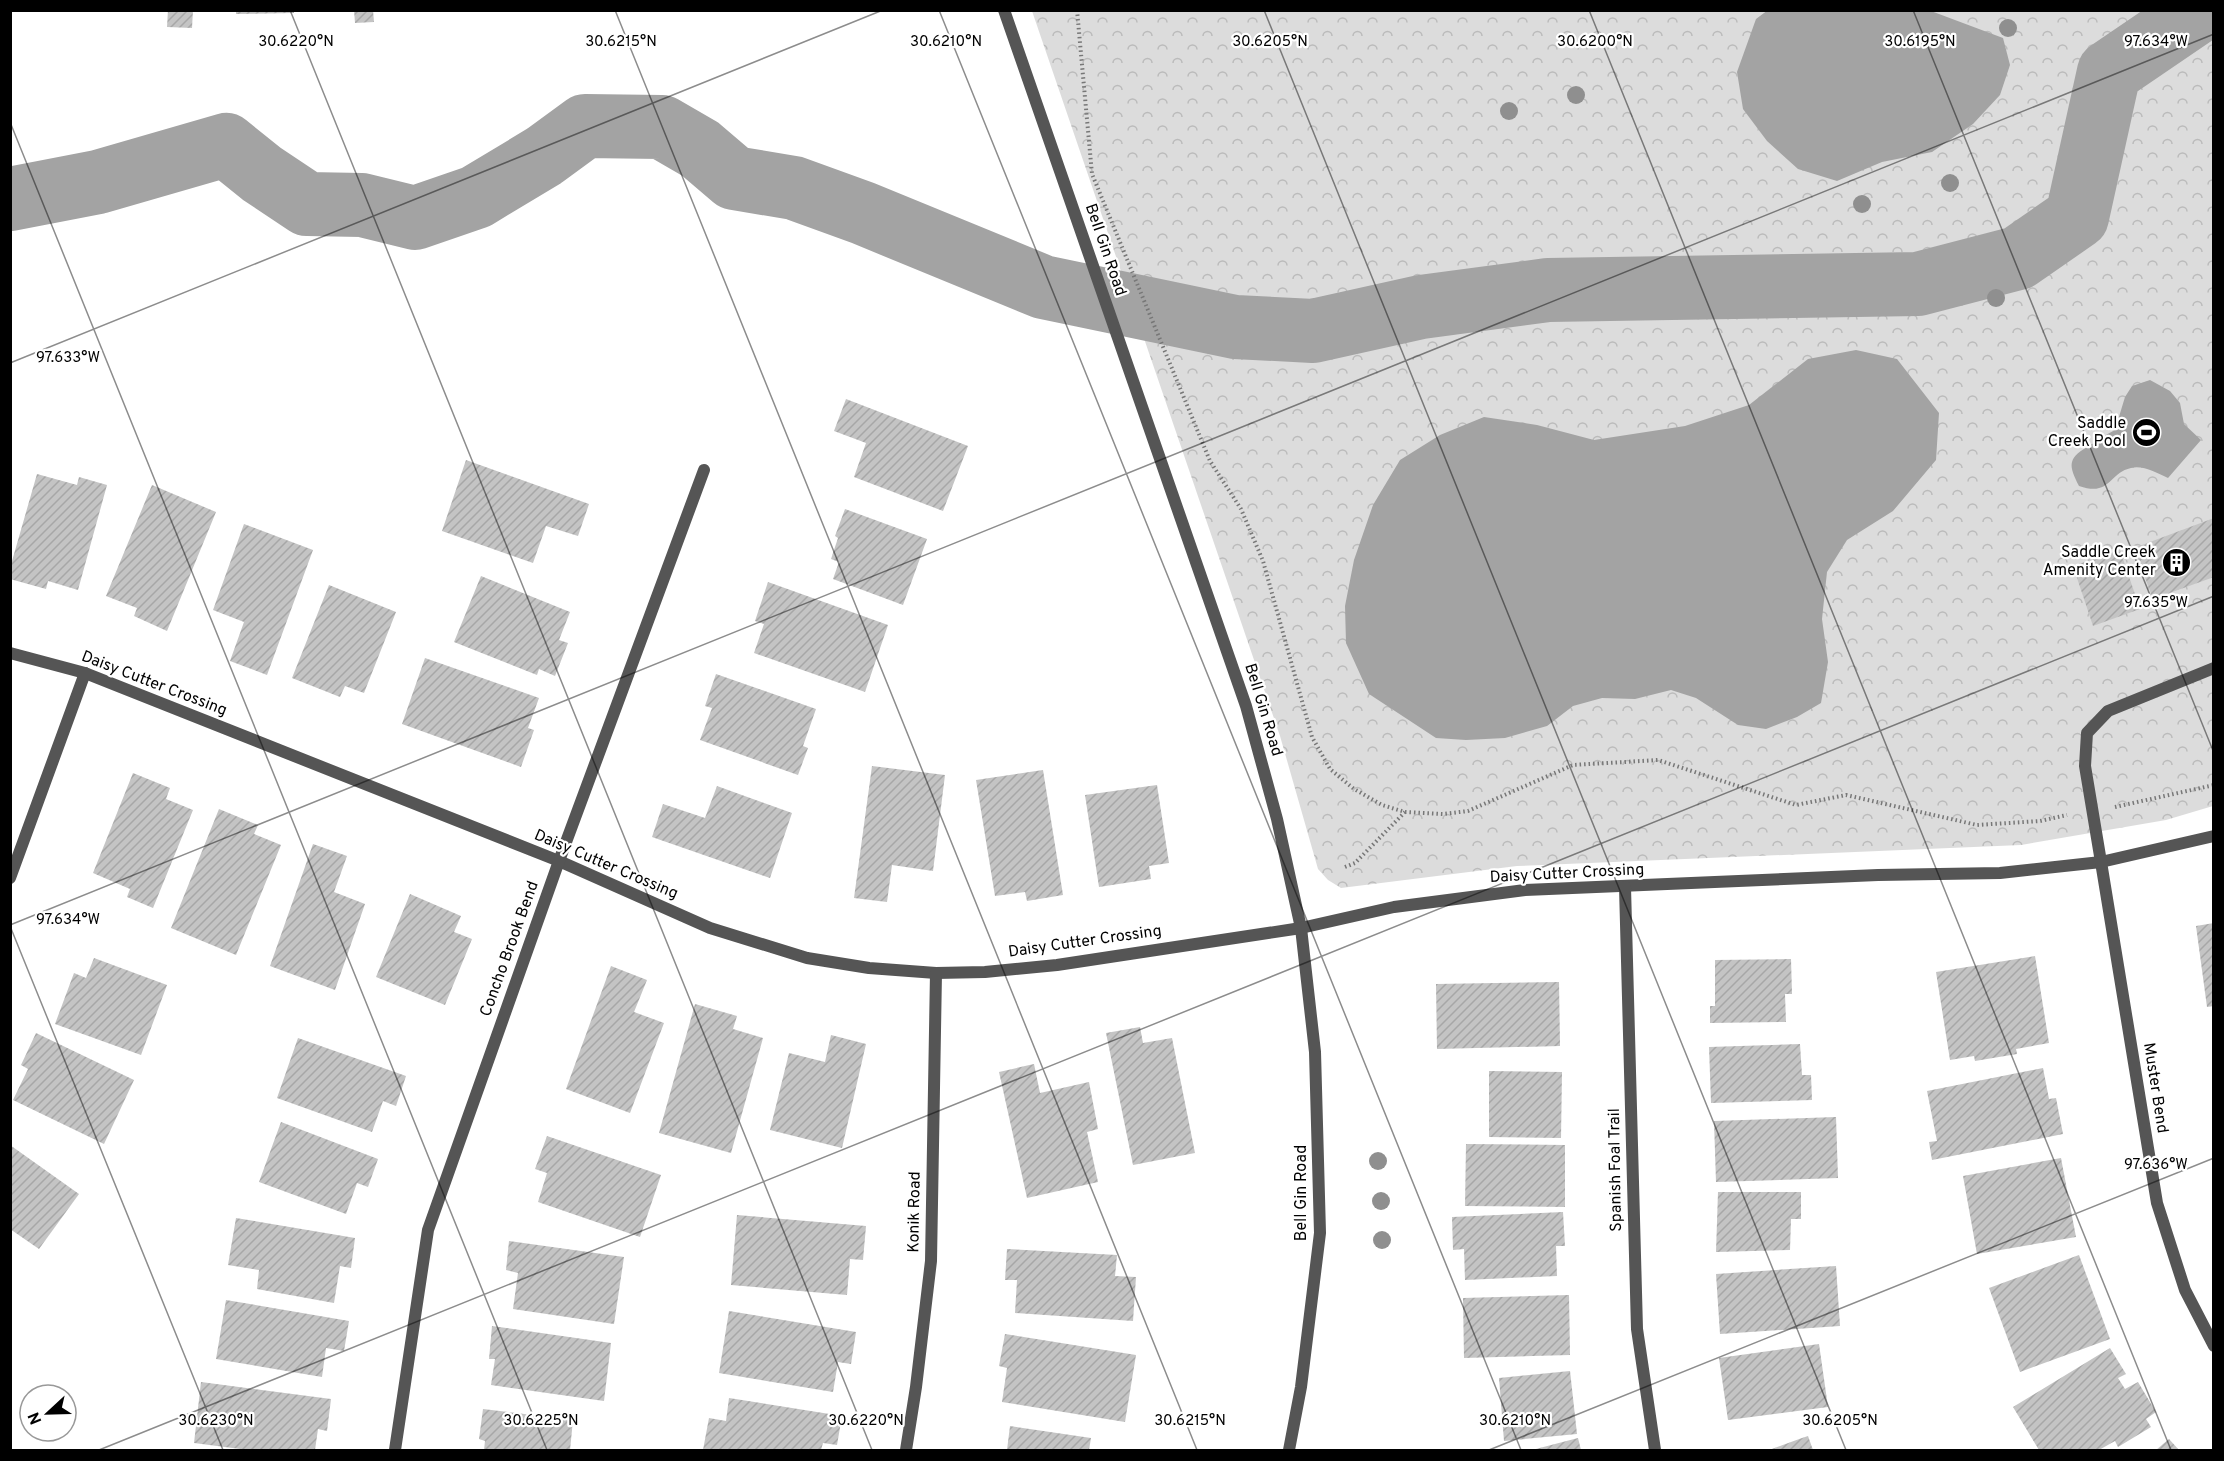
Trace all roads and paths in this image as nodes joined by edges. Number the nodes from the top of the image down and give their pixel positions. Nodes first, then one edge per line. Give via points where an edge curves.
1 (1004, 10) edge
2 (1077, 10) edge
3 (704, 470) dead end
4 (10, 653) edge
5 (2214, 668) edge
6 (84, 673) junction
7 (2214, 785) edge
8 (2114, 807) dead end
9 (1405, 812) junction
10 (2067, 815) dead end
11 (2214, 836) edge
12 (559, 861) junction
13 (2101, 862) junction
14 (1345, 867) dead end
15 (10, 878) edge
16 (1625, 886) junction
17 (1301, 928) junction
18 (936, 973) junction
19 (2214, 1346) edge
20 (395, 1450) edge
21 (906, 1450) edge
22 (1288, 1450) edge
23 (1655, 1450) edge

1 - 17 street, Bell Gin Road via 1246,705
2 - 9 path via 1092,174 1210,461 1241,509 1263,561 1312,737 1330,769 1354,789 1382,805
3 - 12 street, Concho Brook Bend
4 - 6 street, Daisy Cutter Crossing
5 - 13 street, Muster Bend via 2108,711 2087,732 2085,766
6 - 12 street, Daisy Cutter Crossing
6 - 15 street
7 - 8 path
9 - 10 path via 1468,812 1573,765 1658,760 1796,805 1846,795 1977,825
9 - 14 path via 1355,862
11 - 13 street, Daisy Cutter Crossing
12 - 18 street, Daisy Cutter Crossing via 710,928 807,958
12 - 20 street, Concho Brook Bend via 428,1230
13 - 16 street, Daisy Cutter Crossing via 2000,873
13 - 19 street, Muster Bend via 2157,1203 2185,1290
16 - 17 street, Daisy Cutter Crossing via 1525,890 1394,907
16 - 23 street, Spanish Foal Trail via 1636,1329
17 - 18 street, Daisy Cutter Crossing via 1057,964
17 - 22 street, Bell Gin Road via 1315,1052 1320,1233 1301,1387
18 - 21 street, Konik Road via 931,1262

